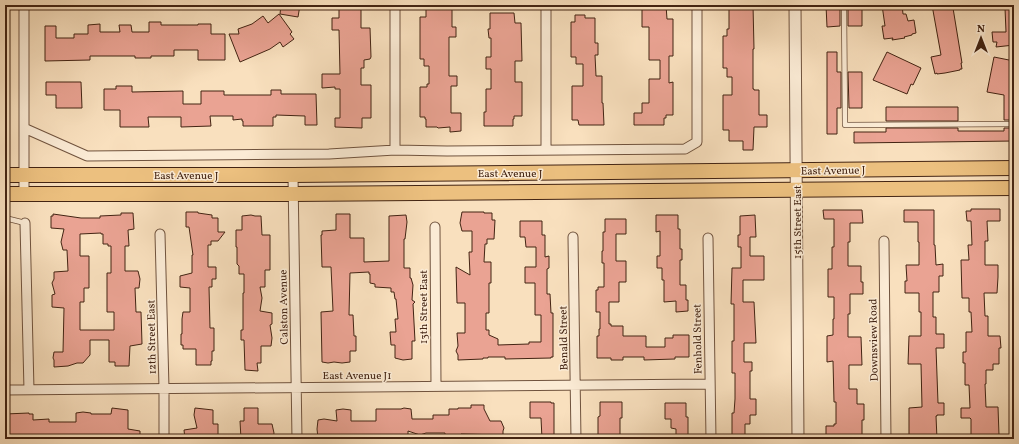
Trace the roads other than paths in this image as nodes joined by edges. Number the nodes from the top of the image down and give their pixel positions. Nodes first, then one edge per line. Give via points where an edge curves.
1 (24, 5) edge
2 (395, 5) edge
3 (546, 5) edge
4 (696, 5) edge
5 (795, 5) edge
6 (844, 5) edge
7 (1014, 124) edge
8 (24, 128) junction
9 (396, 150) junction
10 (546, 150) junction
11 (1014, 168) edge
12 (797, 170) junction
13 (24, 174) junction
14 (5, 175) edge
15 (293, 175) junction
16 (1014, 188) edge
17 (796, 189) junction
18 (5, 194) edge
19 (24, 194) junction
20 (294, 194) junction
21 (5, 218) edge
22 (25, 223) joint
23 (434, 227) dead end
24 (160, 234) dead end
25 (573, 236) dead end
26 (708, 238) dead end
27 (884, 241) dead end
28 (710, 384) junction
29 (576, 385) junction
30 (436, 386) junction
31 (297, 387) junction
32 (164, 388) junction
33 (5, 390) edge
34 (29, 390) junction
35 (164, 439) edge
36 (297, 439) edge
37 (576, 439) edge
38 (711, 439) edge
39 (798, 439) edge
40 (886, 439) edge

1 - 8 street
2 - 9 street
3 - 10 street
4 - 10 street, East Avenue J via 697,142 685,148
5 - 12 street, 15th Street East
6 - 7 lane via 845,125
8 - 9 street, East Avenue J via 87,156 329,154
8 - 13 street
9 - 10 street, East Avenue J
11 - 12 main road, East Avenue J
12 - 15 main road, East Avenue J
12 - 17 street, 15th Street East
13 - 14 main road, East Avenue J
13 - 15 main road, East Avenue J
13 - 19 street
15 - 20 street, Calston Avenue
16 - 17 main road, East Avenue J
17 - 20 main road, East Avenue J
17 - 39 street, 15th Street East
18 - 19 main road, East Avenue J
19 - 20 main road, East Avenue J
20 - 31 street, Calston Avenue
21 - 22 lane
22 - 34 street
23 - 30 street, 13th Street East
24 - 32 street, 12th Street East
25 - 29 street, Benald Street
26 - 28 street, Fenhold Street
27 - 40 street, Downsview Road
28 - 29 street, East Avenue J1
28 - 38 street, Fenhold Street
29 - 30 street, East Avenue J1
29 - 37 street, Benald Street
30 - 31 street, East Avenue J1
31 - 32 street, East Avenue J1
31 - 36 street, Calston Avenue
32 - 34 street, East Avenue J1
32 - 35 street, 12th Street East
33 - 34 street, East Avenue J1

